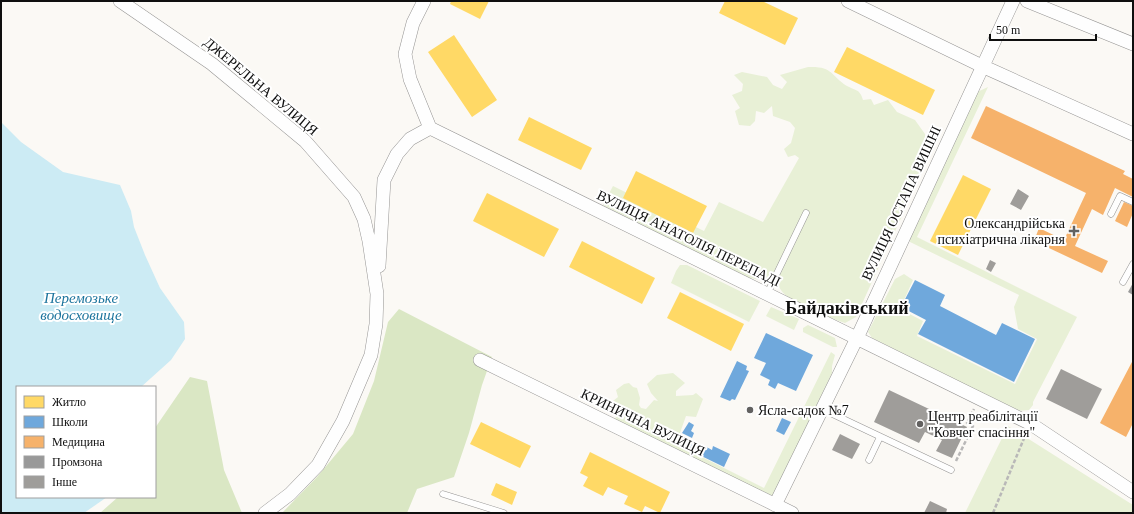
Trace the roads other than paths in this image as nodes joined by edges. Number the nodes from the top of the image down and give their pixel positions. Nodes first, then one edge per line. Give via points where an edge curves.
1 (120, 1) edge
2 (424, 1) edge
3 (848, 1) edge
4 (1013, 1) edge
5 (1027, 1) edge
6 (1133, 44) edge
7 (982, 66) junction
8 (430, 128) junction
9 (1133, 134) edge
10 (1133, 202) edge
11 (806, 213) dead end
12 (1111, 214) dead end
13 (1133, 264) edge
14 (1124, 282) dead end
15 (377, 294) junction
16 (767, 294) junction
17 (857, 338) junction
18 (480, 360) dead end
19 (822, 409) junction
20 (880, 437) junction
21 (870, 460) dead end
22 (951, 470) road end
23 (1133, 492) edge
24 (443, 494) dead end
25 (775, 505) junction
26 (265, 513) edge
27 (504, 513) edge
28 (792, 513) edge

1 - 15 street, ДЖЕРЕЛЬНА ВУЛИЦЯ via 212,64 305,141 354,197 364,219
2 - 8 street via 413,23 405,54 410,79
3 - 7 street
4 - 7 street, ВУЛИЦЯ ОСТАПА ВИШНІ
5 - 6 street
7 - 9 street
7 - 17 street, ВУЛИЦЯ ОСТАПА ВИШНІ
8 - 15 street via 405,144 384,180
8 - 16 street, ВУЛИЦЯ АНАТОЛІЯ ПЕРЕПАДІ
10 - 12 lane via 1120,196
11 - 16 lane
13 - 14 lane
15 - 26 street, ДЖЕРЕЛЬНА ВУЛИЦЯ via 371,355 343,422 318,465 290,494
16 - 17 street, ВУЛИЦЯ АНАТОЛІЯ ПЕРЕПАДІ
17 - 19 street, ВУЛИЦЯ ОСТАПА ВИШНІ
17 - 23 street, ВУЛИЦЯ АНАТОЛІЯ ПЕРЕПАДІ via 1031,424
18 - 25 street, КРИНИЧНА ВУЛИЦЯ
19 - 20 lane
19 - 25 street, ВУЛИЦЯ ОСТАПА ВИШНІ
20 - 21 lane
20 - 22 lane
24 - 27 lane
25 - 28 street, КРИНИЧНА ВУЛИЦЯ

